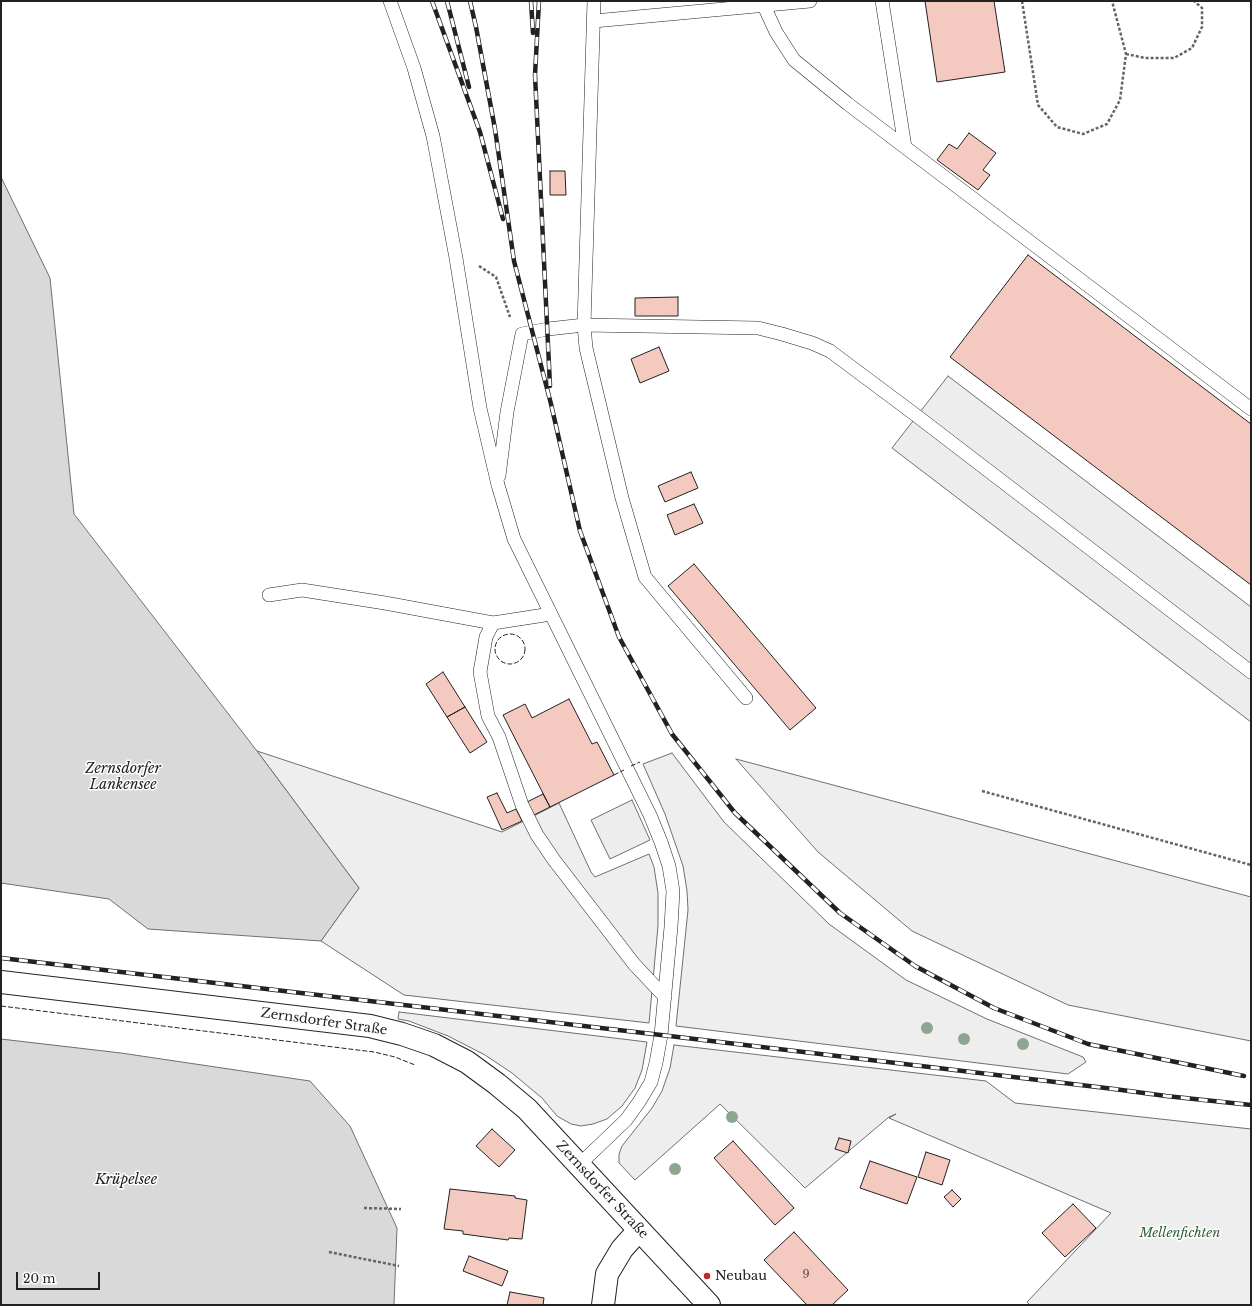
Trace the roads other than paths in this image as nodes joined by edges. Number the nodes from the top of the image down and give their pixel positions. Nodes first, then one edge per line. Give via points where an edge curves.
1 (390, 1) edge
2 (594, 1) edge
3 (810, 1) edge
4 (882, 1) edge
5 (764, 6) junction
6 (594, 22) junction
7 (905, 147) junction
8 (584, 325) junction
9 (1251, 409) edge
10 (498, 485) junction
11 (269, 595) dead end
12 (551, 614) junction
13 (493, 623) junction
14 (1251, 672) edge
15 (746, 698) dead end
16 (1, 982) edge
17 (665, 997) junction
18 (579, 1165) junction
19 (639, 1230) junction
20 (603, 1305) edge
21 (709, 1305) edge

1 - 10 lane via 414,68 434,136 480,408
2 - 6 lane
3 - 5 lane
4 - 7 lane
5 - 6 lane
5 - 7 lane via 776,32 794,60
6 - 8 lane
7 - 9 lane
8 - 10 lane via 522,334 507,412
8 - 14 lane via 758,328 812,343 830,351
8 - 15 lane via 586,348 622,498 645,577
10 - 12 lane via 514,539
11 - 13 lane via 302,590
12 - 13 lane
12 - 17 lane via 650,815 669,866 673,891
13 - 17 lane via 486,637 480,672 488,716 499,737 522,805 537,835 554,860 634,964
16 - 18 street, Zernsdorfer Straße via 370,1026 402,1034 434,1045 467,1062 497,1084 527,1109
17 - 18 lane via 661,1035 651,1082 626,1120
18 - 19 street, Zernsdorfer Straße
19 - 20 street via 622,1249 607,1274
19 - 21 street, Zernsdorfer Straße

